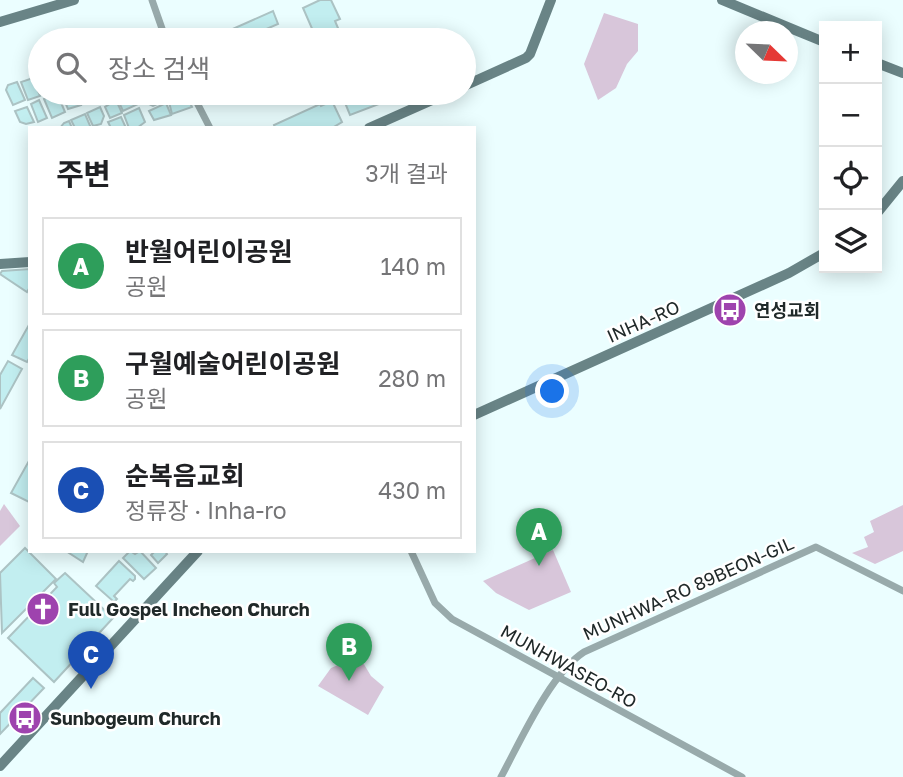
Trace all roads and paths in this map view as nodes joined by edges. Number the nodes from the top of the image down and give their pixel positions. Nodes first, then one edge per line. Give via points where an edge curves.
1 (74, 0) edge
2 (152, 0) edge
3 (551, 0) edge
4 (722, 0) edge
5 (0, 22) edge
6 (162, 28) edge
7 (819, 40) edge
8 (882, 65) edge
9 (903, 73) edge
10 (476, 80) edge
11 (198, 105) edge
12 (421, 105) edge
13 (209, 126) edge
14 (374, 126) edge
15 (903, 181) edge
16 (879, 210) edge
17 (819, 256) edge
18 (28, 262) edge
19 (0, 264) edge
20 (476, 414) edge
21 (196, 553) edge
22 (412, 553) edge
23 (903, 591) edge
24 (557, 677) junction
25 (0, 766) edge
26 (501, 777) edge
27 (743, 777) edge

1 - 5 main road
2 - 6 street
3 - 10 main road via 530,54
4 - 7 main road
8 - 9 main road
11 - 13 street
12 - 14 main road
15 - 16 main road
17 - 20 main road, INHA-RO
18 - 19 main road
21 - 25 main road
22 - 24 street, MUNHWASEO-RO via 441,610
23 - 24 street, MUNHWA-RO 89BEON-GIL via 816,547 584,652
24 - 26 street, MUNHWA-RO 89BEON-GIL
24 - 27 street, MUNHWASEO-RO

